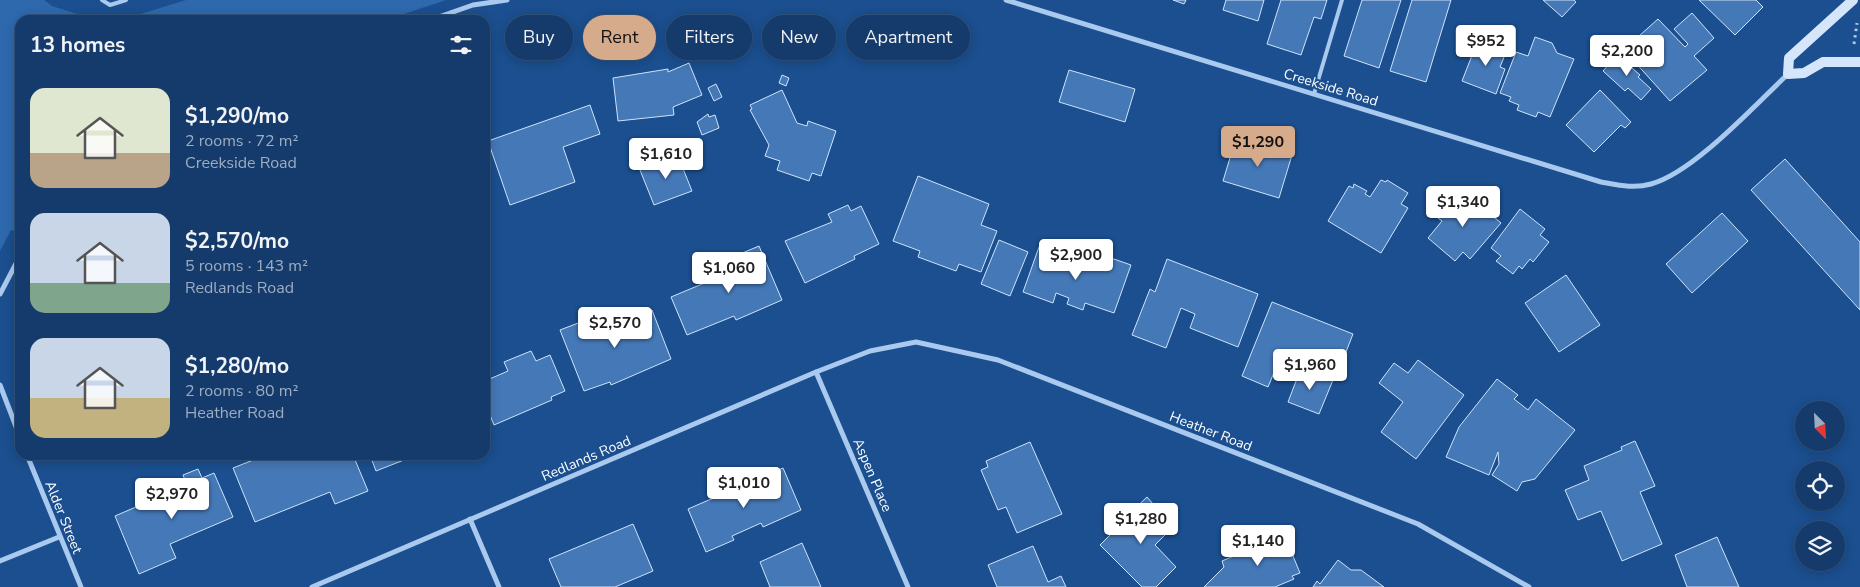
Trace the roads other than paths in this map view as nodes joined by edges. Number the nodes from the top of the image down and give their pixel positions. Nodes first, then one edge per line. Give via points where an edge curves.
1 (102, 0) edge
2 (126, 0) edge
3 (507, 0) edge
4 (1006, 0) edge
5 (1342, 0) edge
6 (1853, 0) edge
7 (445, 15) edge
8 (1860, 62) edge
9 (1788, 74) junction
10 (1314, 94) junction
11 (15, 266) edge
12 (0, 294) edge
13 (870, 350) joint
14 (816, 372) junction
15 (0, 385) edge
16 (15, 424) edge
17 (29, 460) edge
18 (470, 519) junction
19 (59, 536) junction
20 (0, 561) edge
21 (81, 587) edge
22 (312, 587) edge
23 (499, 587) edge
24 (908, 587) edge
25 (1529, 587) edge

1 - 2 lane via 110,5
3 - 7 street
4 - 10 street, Creekside Road
5 - 10 lane
6 - 9 main road via 1789,58
8 - 9 main road via 1823,62 1804,73
9 - 10 street, Creekside Road via 1706,150 1674,175 1650,184 1627,186 1602,182
11 - 12 street
13 - 14 street, Redlands Road
13 - 25 street, Heather Road via 916,342 998,360 1418,524
14 - 18 street, Redlands Road
14 - 24 street, Aspen Place
15 - 16 street
17 - 19 street, Alder Street
18 - 22 street, Redlands Road
18 - 23 street
19 - 20 street
19 - 21 street, Alder Street

